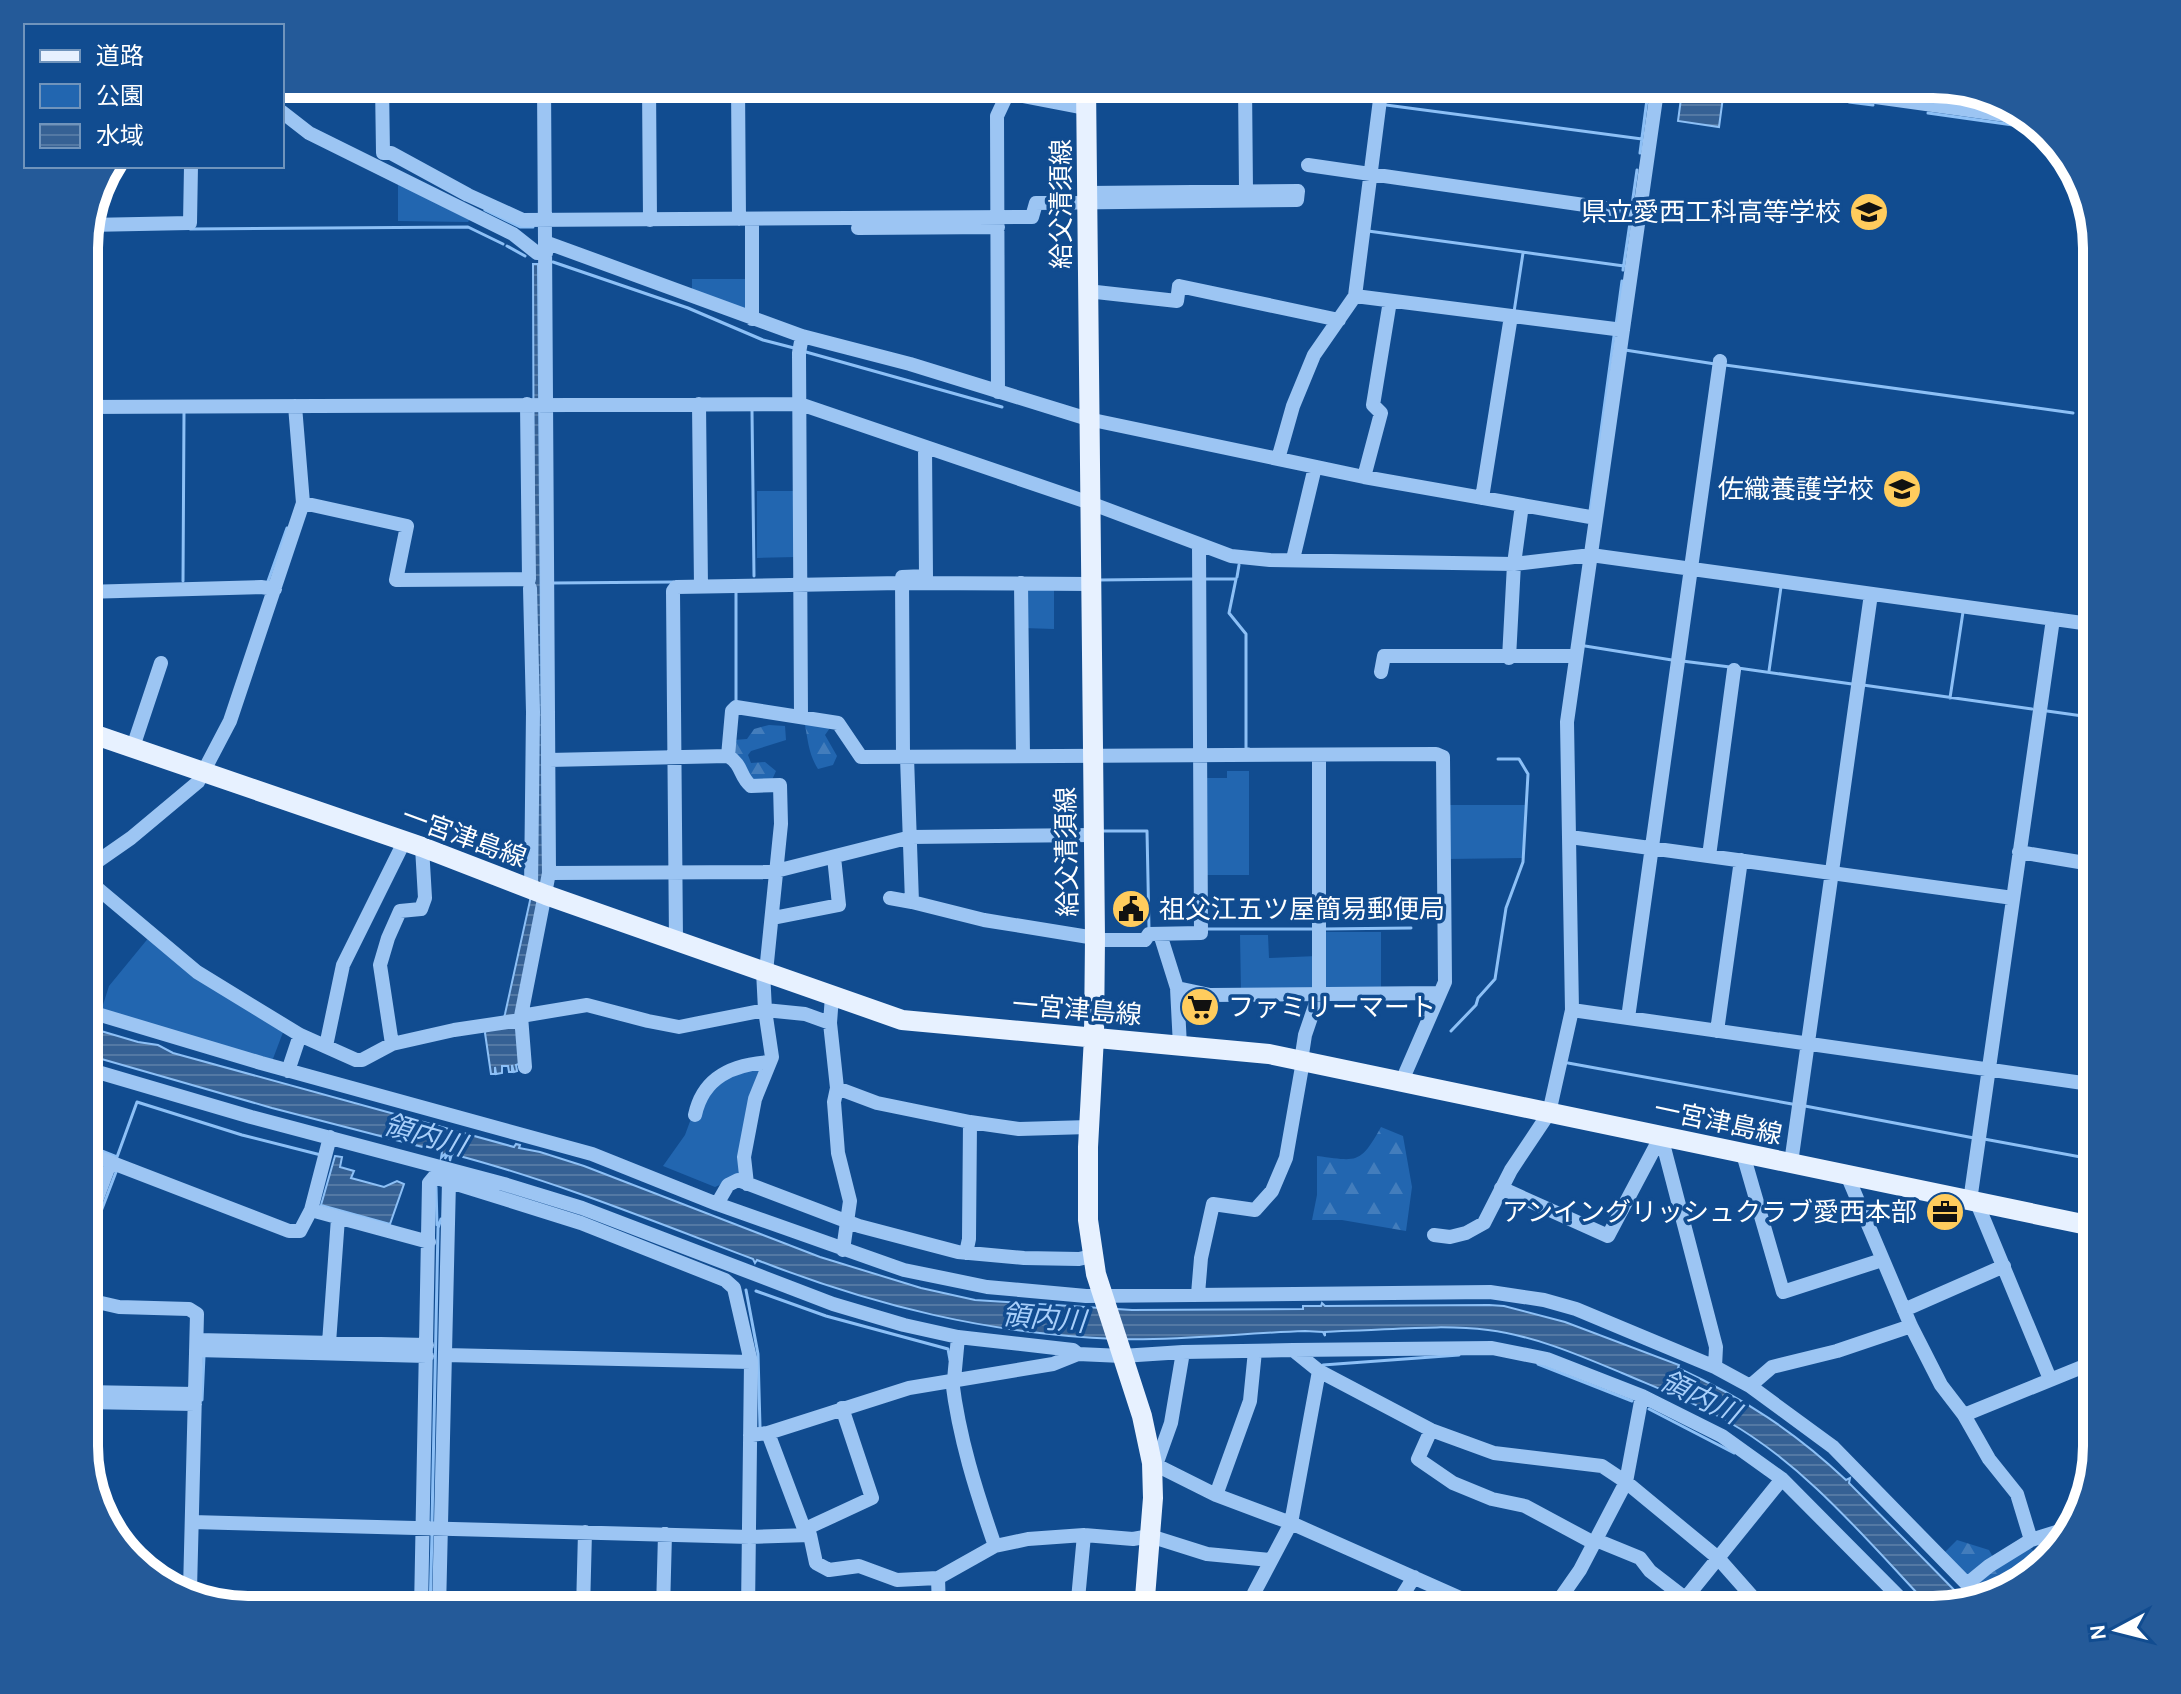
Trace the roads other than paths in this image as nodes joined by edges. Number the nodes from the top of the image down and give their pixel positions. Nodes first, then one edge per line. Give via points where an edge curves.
1 (382, 98) edge
2 (544, 98) edge
3 (649, 98) edge
4 (739, 98) edge
5 (1006, 98) edge
6 (1046, 98) edge
7 (1086, 98) edge
8 (1245, 98) edge
9 (1380, 98) edge
10 (1656, 98) edge
11 (1883, 98) edge
12 (1942, 98) edge
13 (1941, 106) junction
14 (1086, 108) junction
15 (284, 114) edge
16 (2001, 114) edge
17 (1308, 165) dead end
18 (191, 168) edge
19 (1370, 175) junction
20 (1246, 191) junction
21 (1087, 198) junction
22 (1640, 213) junction
23 (650, 220) junction
24 (747, 222) junction
25 (998, 222) junction
26 (100, 225) edge
27 (545, 237) junction
28 (1087, 291) junction
29 (1355, 296) junction
30 (1390, 301) junction
31 (1511, 316) junction
32 (752, 319) junction
33 (1339, 320) junction
34 (1623, 330) junction
35 (802, 336) junction
36 (1720, 361) dead end
37 (998, 392) junction
38 (537, 404) junction
39 (699, 404) junction
40 (800, 404) junction
41 (295, 406) junction
42 (98, 407) edge
43 (1088, 419) junction
44 (925, 447) junction
45 (1278, 459) junction
46 (1315, 467) junction
47 (1364, 477) junction
48 (1482, 498) junction
49 (1090, 503) junction
50 (1522, 505) junction
51 (302, 507) junction
52 (1596, 518) junction
53 (1199, 545) junction
54 (1591, 555) junction
55 (1293, 559) junction
56 (1514, 564) junction
57 (1692, 569) junction
58 (901, 583) junction
59 (1021, 583) junction
60 (1091, 584) junction
61 (800, 585) junction
62 (532, 586) junction
63 (701, 587) junction
64 (275, 589) junction
65 (98, 592) edge
66 (1871, 594) junction
67 (2053, 619) junction
68 (2083, 623) edge
69 (1576, 656) junction
70 (1509, 658) junction
71 (161, 663) dead end
72 (1734, 670) dead end
73 (1381, 672) dead end
74 (801, 716) junction
75 (98, 736) edge
76 (133, 747) junction
77 (1200, 755) junction
78 (1319, 755) junction
79 (728, 756) junction
80 (1023, 756) junction
81 (1092, 756) junction
82 (675, 757) junction
83 (905, 757) junction
84 (549, 760) junction
85 (204, 772) junction
86 (1093, 835) junction
87 (911, 837) junction
88 (1570, 837) junction
89 (413, 845) junction
90 (1652, 848) junction
91 (2019, 852) junction
92 (1709, 856) junction
93 (834, 857) junction
94 (1741, 860) junction
95 (98, 861) edge
96 (2083, 863) edge
97 (775, 871) junction
98 (549, 873) junction
99 (1832, 873) junction
100 (676, 874) junction
101 (98, 888) edge
102 (538, 892) junction
103 (890, 898) dead end
104 (2013, 898) junction
105 (912, 902) junction
106 (773, 918) junction
107 (1160, 934) junction
108 (1095, 939) junction
109 (676, 941) junction
110 (765, 972) junction
111 (1177, 988) junction
112 (1440, 993) junction
113 (1319, 994) junction
114 (832, 996) junction
115 (765, 1010) junction
116 (1572, 1010) junction
117 (98, 1014) edge
118 (1628, 1018) junction
119 (515, 1020) junction
120 (830, 1023) junction
121 (1717, 1031) junction
122 (300, 1035) junction
123 (1094, 1037) junction
124 (392, 1044) junction
125 (1807, 1044) junction
126 (326, 1046) junction
127 (1180, 1046) junction
128 (1302, 1061) junction
129 (770, 1062) junction
130 (525, 1067) dead end
131 (1989, 1070) junction
132 (288, 1071) junction
133 (98, 1072) edge
134 (1401, 1083) junction
135 (2083, 1083) edge
136 (837, 1088) junction
137 (1549, 1113) junction
138 (695, 1115) dead end
139 (970, 1122) junction
140 (1089, 1127) junction
141 (1661, 1136) junction
142 (330, 1137) junction
143 (1743, 1154) junction
144 (98, 1158) edge
145 (110, 1163) junction
146 (1791, 1163) junction
147 (1847, 1175) junction
148 (449, 1181) junction
149 (747, 1184) junction
150 (1501, 1188) junction
151 (98, 1195) edge
152 (1974, 1202) junction
153 (717, 1204) junction
154 (311, 1210) junction
155 (338, 1218) junction
156 (848, 1222) junction
157 (2083, 1225) edge
158 (1434, 1235) dead end
159 (429, 1242) junction
160 (843, 1250) junction
161 (966, 1253) junction
162 (1092, 1256) junction
163 (1882, 1260) junction
164 (2004, 1266) junction
165 (1198, 1294) junction
166 (1104, 1297) junction
167 (98, 1302) edge
168 (1904, 1310) junction
169 (1911, 1326) junction
170 (958, 1337) junction
171 (329, 1343) junction
172 (197, 1345) junction
173 (1293, 1350) junction
174 (427, 1351) junction
175 (445, 1351) junction
176 (1255, 1351) junction
177 (1120, 1352) junction
178 (1183, 1352) junction
179 (1078, 1354) junction
180 (751, 1358) junction
181 (2083, 1366) edge
182 (1715, 1367) junction
183 (1319, 1371) junction
184 (2050, 1379) junction
185 (953, 1380) junction
186 (1750, 1386) junction
187 (98, 1393) edge
188 (1642, 1396) junction
189 (195, 1399) junction
190 (98, 1402) edge
191 (842, 1408) junction
192 (1964, 1415) junction
193 (1431, 1430) junction
194 (768, 1433) junction
195 (750, 1435) junction
196 (1154, 1464) junction
197 (1782, 1479) junction
198 (1626, 1482) junction
199 (1216, 1495) junction
200 (192, 1522) junction
201 (1291, 1523) junction
202 (423, 1528) junction
203 (441, 1528) junction
204 (585, 1532) junction
205 (805, 1532) junction
206 (2055, 1532) edge
207 (665, 1534) junction
208 (1084, 1535) junction
209 (1150, 1536) junction
210 (750, 1537) junction
211 (2031, 1540) junction
212 (1595, 1542) junction
213 (995, 1546) junction
214 (1718, 1558) junction
215 (1270, 1560) junction
216 (1414, 1577) junction
217 (938, 1578) junction
218 (190, 1584) edge
219 (1967, 1584) junction
220 (1972, 1591) edge
221 (421, 1596) edge
222 (439, 1596) edge
223 (583, 1596) edge
224 (663, 1596) edge
225 (748, 1596) edge
226 (939, 1596) edge
227 (1078, 1596) edge
228 (1145, 1596) edge
229 (1253, 1596) edge
230 (1402, 1596) edge
231 (1451, 1596) edge
232 (1562, 1596) edge
233 (1673, 1596) edge
234 (1687, 1596) edge
235 (1752, 1596) edge
236 (1899, 1596) edge

1 - 27 street via 383,153 523,220
2 - 27 street
3 - 23 street
4 - 24 street
5 - 25 street via 997,116
6 - 14 street
7 - 14 main road, 給父清須線
8 - 20 street
9 - 19 street
10 - 22 street
11 - 13 street
12 - 13 street
13 - 16 street
14 - 21 main road, 給父清須線
15 - 27 street via 309,133 513,234 537,253
17 - 19 street
18 - 26 street via 190,223
19 - 22 street
19 - 29 street
20 - 21 street
20 - 21 street via 1298,191 1297,200
21 - 25 street via 1036,203 1032,217
21 - 28 main road, 給父清須線
22 - 34 street
23 - 24 street
23 - 27 street
24 - 25 street
24 - 27 street
24 - 32 street
25 - 37 street
27 - 32 street
27 - 38 street
28 - 33 street via 1177,301 1179,286
28 - 43 main road, 給父清須線
29 - 30 street
29 - 33 street
30 - 31 street
30 - 47 street via 1373,405 1381,413
31 - 34 street
31 - 48 street
32 - 35 street
33 - 45 street via 1314,355
34 - 52 street
35 - 37 street
35 - 40 street
36 - 57 street
37 - 43 street
38 - 39 street
38 - 41 street
38 - 62 street
38 - 62 street
39 - 40 street
39 - 63 street
40 - 44 street
40 - 61 street
41 - 42 street
41 - 51 street
43 - 45 street
43 - 49 main road, 給父清須線
44 - 49 street
44 - 58 street via 926,576 902,577
45 - 46 street
46 - 47 street
46 - 55 street
47 - 48 street
48 - 50 street
49 - 53 street
49 - 60 main road, 給父清須線
50 - 52 street
50 - 56 street
51 - 62 street via 399,532 388,589 421,584
51 - 64 street
52 - 54 street
53 - 55 street via 1231,556
53 - 77 street
54 - 56 street
54 - 57 street
54 - 69 street
55 - 56 street
56 - 70 street
57 - 66 street
57 - 90 street
58 - 59 street
58 - 61 street
58 - 83 street
59 - 60 street
59 - 80 street
60 - 81 main road, 給父清須線
61 - 63 street
61 - 74 street
62 - 84 street
62 - 102 street
63 - 82 street via 673,591
64 - 65 street
64 - 85 street via 230,721
66 - 67 street
66 - 99 street
67 - 68 street
67 - 91 street
69 - 70 street
69 - 88 street via 1567,722
70 - 73 street via 1384,656
71 - 76 street
72 - 92 street
74 - 79 street via 736,707
74 - 83 street via 838,723 861,757
75 - 76 main road, 一宮津島線
76 - 85 main road, 一宮津島線
77 - 78 street
77 - 81 street
77 - 107 street via 1201,933
78 - 112 street via 1443,757 1445,982
78 - 113 street
79 - 82 street
79 - 97 street via 751,786 780,785
80 - 81 street
80 - 83 street
81 - 86 main road, 給父清須線
82 - 84 street
82 - 100 street
83 - 87 street
84 - 98 street
85 - 89 main road, 一宮津島線
85 - 95 street
86 - 87 street
86 - 108 main road, 給父清須線
87 - 93 street
87 - 105 street
88 - 90 street
88 - 116 street
89 - 102 main road, 一宮津島線
89 - 124 street via 425,898 421,909 400,911 380,965
89 - 126 street via 343,965
90 - 92 street
90 - 118 street
91 - 96 street
91 - 104 street
92 - 94 street
93 - 97 street
93 - 106 street via 839,905
94 - 99 street
94 - 121 street
97 - 100 street
97 - 106 street
98 - 100 street
98 - 102 street
99 - 104 street
99 - 125 street
100 - 109 street
101 - 122 street via 197,972
102 - 109 main road, 一宮津島線
102 - 119 street
103 - 105 street
104 - 131 street
105 - 108 street
106 - 110 street
107 - 108 street via 1149,934 1145,940
107 - 111 street
108 - 123 main road, 給父清須線
109 - 110 main road, 一宮津島線
110 - 114 main road, 一宮津島線
110 - 115 street
111 - 113 street via 1210,995
111 - 127 street
112 - 113 street
112 - 134 street
113 - 128 street
114 - 120 street
114 - 123 main road, 一宮津島線 via 902,1020
115 - 119 street via 679,1027 587,1005
115 - 120 street
115 - 129 street
116 - 118 street
116 - 137 street
117 - 132 street
118 - 121 street
119 - 124 street
119 - 130 street
120 - 136 street
121 - 125 street
122 - 126 street
122 - 132 street
123 - 127 main road, 一宮津島線
123 - 140 main road, 給父清須線
124 - 126 street via 362,1060
125 - 131 street
125 - 146 street
127 - 128 main road, 一宮津島線
128 - 134 main road, 一宮津島線
128 - 165 street via 1277,1183 1255,1210 1213,1204
129 - 138 street via 748,1063 715,1076
129 - 149 street via 755,1099 744,1157
131 - 135 street
131 - 152 street
132 - 153 street via 553,1141
133 - 142 street
134 - 137 main road, 一宮津島線
136 - 139 street via 877,1103
136 - 156 street via 836,1138 850,1201
137 - 141 main road, 一宮津島線
137 - 150 street
139 - 140 street via 1019,1129
139 - 161 street
140 - 162 main road, 給父清須線
141 - 143 main road, 一宮津島線
141 - 150 street via 1608,1236
141 - 182 street via 1716,1347
142 - 154 street
142 - 170 street via 582,1208 833,1304
143 - 146 main road, 一宮津島線
143 - 163 street via 1783,1292
144 - 145 street
145 - 151 street
145 - 154 street via 289,1231 300,1231
146 - 147 main road, 一宮津島線
147 - 152 main road, 一宮津島線
147 - 163 street
148 - 159 street via 434,1177 429,1183
148 - 175 street
148 - 180 street via 581,1223 725,1280 737,1296
149 - 153 street via 738,1180 728,1185
149 - 156 street
150 - 158 street via 1476,1229 1450,1237
152 - 157 main road, 一宮津島線
152 - 164 street
153 - 160 street
154 - 155 street
155 - 159 street
155 - 171 street
156 - 160 street
156 - 161 street
159 - 174 street
160 - 166 street via 938,1279
161 - 162 street
162 - 166 main road, 給父清須線
163 - 168 street
164 - 168 street
164 - 184 street
165 - 166 street
165 - 182 street via 1510,1294 1576,1309
166 - 177 main road, 給父清須線
167 - 172 street via 189,1309 197,1314
168 - 169 street
169 - 186 street via 1772,1367
169 - 192 street via 1941,1385
170 - 179 street
170 - 185 street
171 - 172 street
171 - 174 street
172 - 174 street
172 - 189 street
173 - 176 street
173 - 183 street
173 - 188 street via 1492,1348 1547,1359
174 - 202 street
175 - 180 street
175 - 203 street
176 - 178 street
176 - 199 street via 1250,1401
177 - 178 street
177 - 179 street
177 - 196 main road, 給父清須線
178 - 196 street via 1171,1423
179 - 185 street via 1053,1364
180 - 195 street
181 - 184 street
182 - 186 street
183 - 193 street
183 - 201 street
184 - 192 street
185 - 191 street
185 - 213 street via 971,1477
186 - 219 street via 1833,1447
187 - 189 street
188 - 197 street via 1722,1436
188 - 198 street
189 - 190 street
189 - 200 street
191 - 194 street
191 - 205 street via 872,1498
192 - 211 street via 2017,1494
193 - 198 street via 1494,1453 1602,1466
193 - 212 street via 1418,1459 1453,1483 1525,1506
194 - 195 street
194 - 205 street
195 - 210 street
196 - 199 street
196 - 209 main road, 給父清須線
197 - 214 street
197 - 236 street
198 - 212 street
198 - 214 street
199 - 201 street
200 - 202 street
200 - 218 street
201 - 215 street
201 - 216 street
202 - 203 street
202 - 221 street
203 - 204 street
203 - 222 street
204 - 207 street
204 - 223 street
205 - 210 street
205 - 217 street via 816,1563 829,1570 859,1566 897,1580
206 - 211 street
207 - 210 street
207 - 224 street
208 - 209 street
208 - 213 street
208 - 227 street
209 - 215 street via 1207,1554
209 - 228 main road, 給父清須線
210 - 225 street
211 - 219 street
212 - 232 street
212 - 233 street via 1640,1558
213 - 217 street
214 - 234 street
214 - 235 street
215 - 229 street
216 - 230 street
216 - 231 street
217 - 226 street
219 - 220 street

